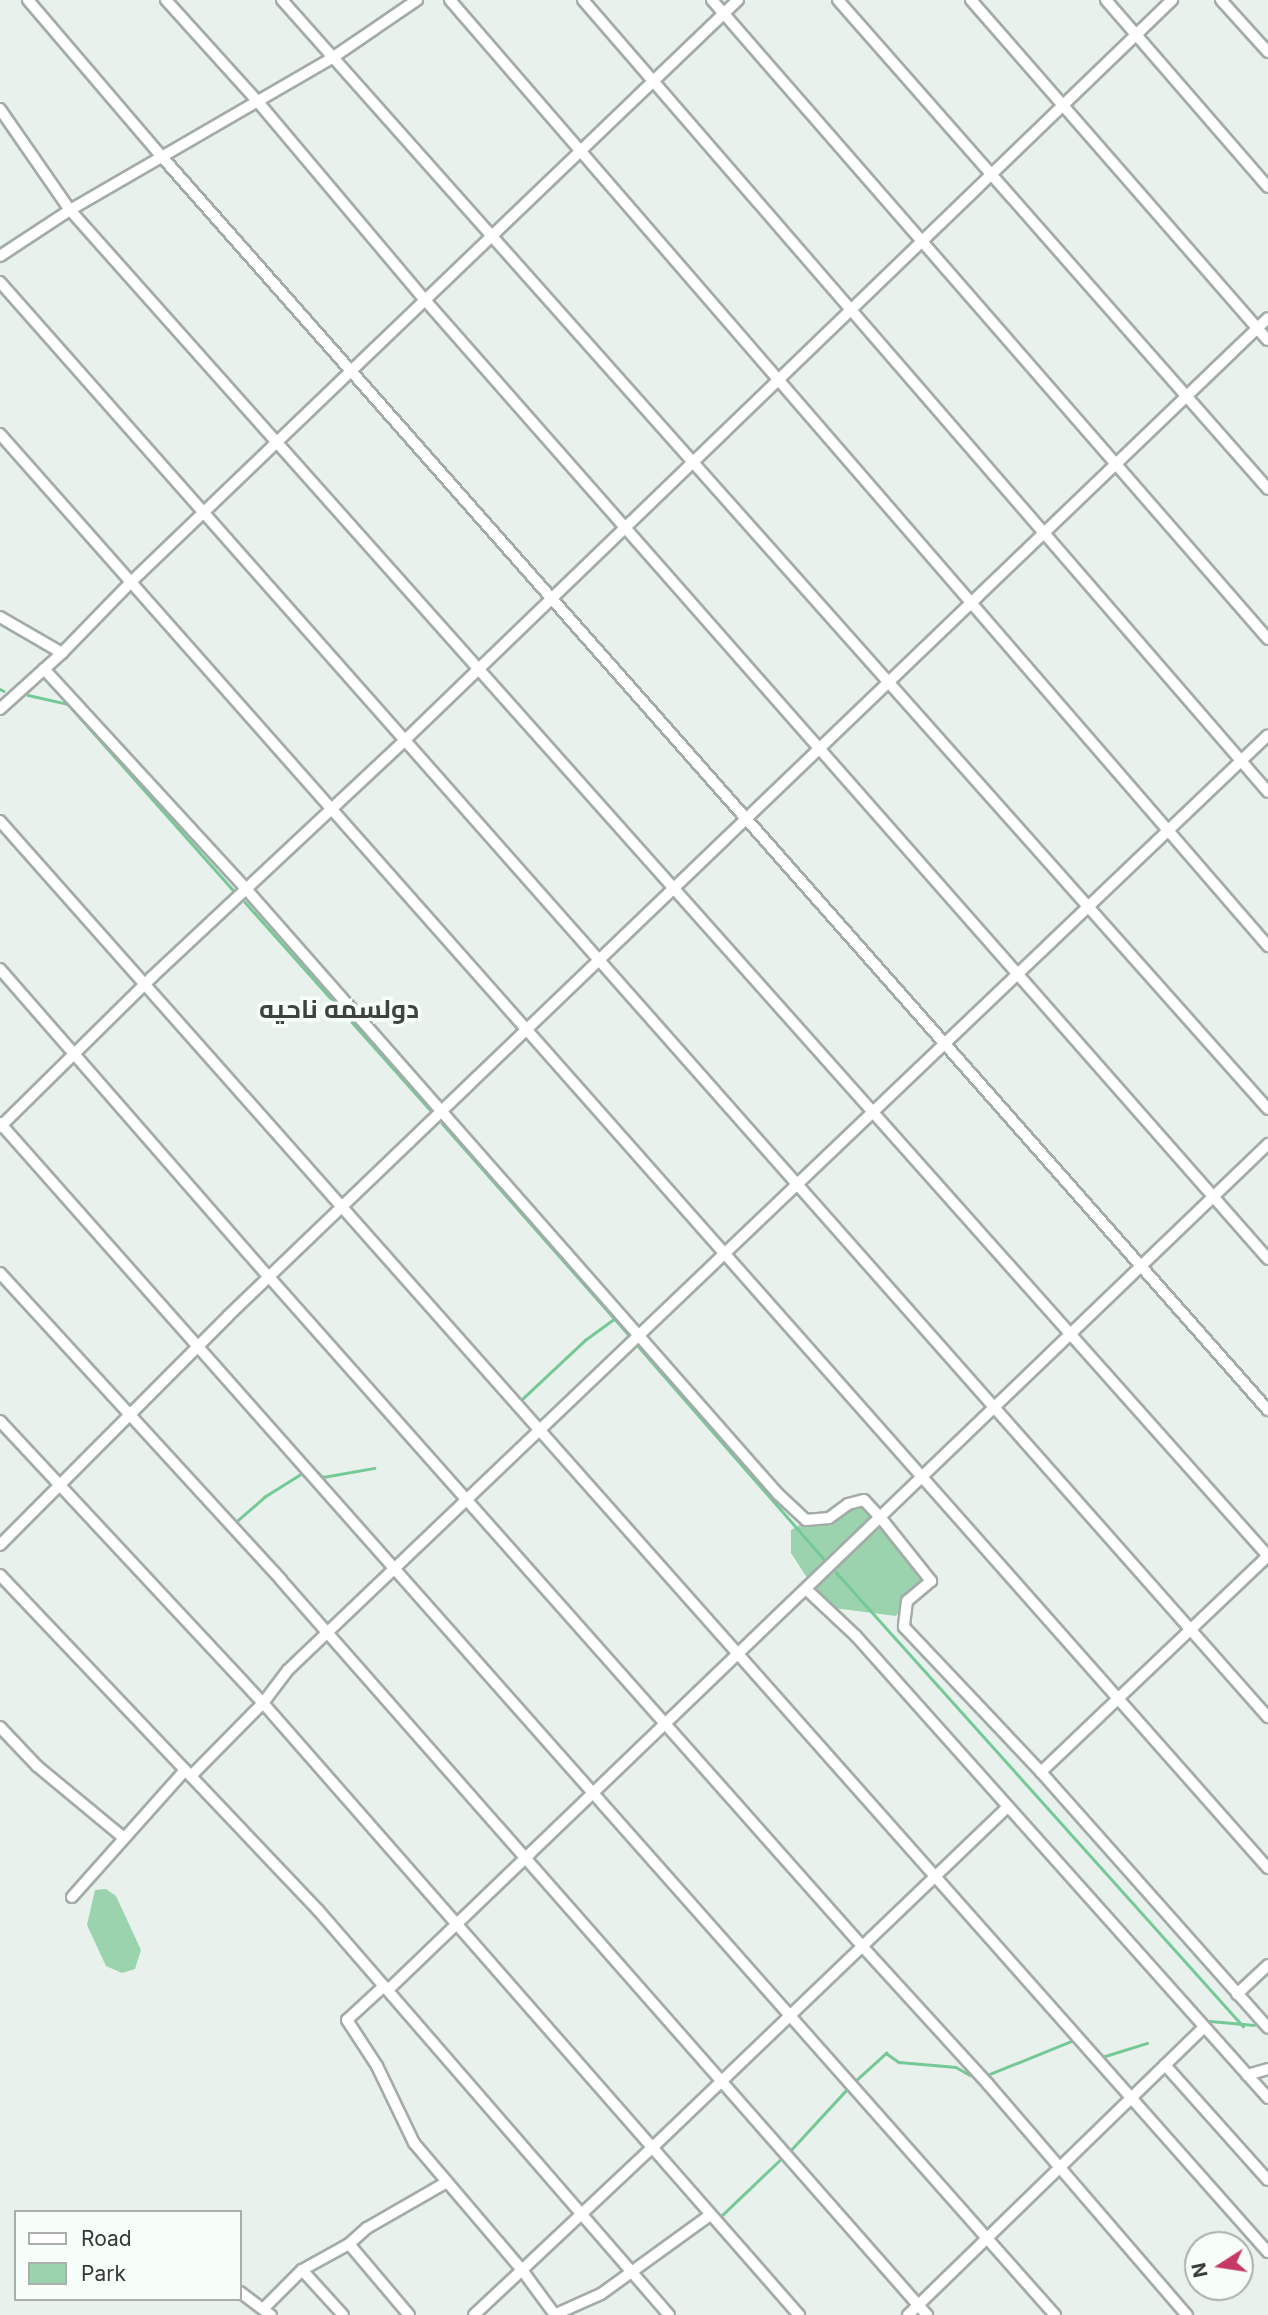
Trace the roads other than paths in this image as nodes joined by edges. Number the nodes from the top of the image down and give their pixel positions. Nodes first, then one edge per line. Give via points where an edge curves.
1 (28, 0) edge
2 (166, 0) edge
3 (282, 0) edge
4 (417, 0) edge
5 (450, 0) edge
6 (583, 0) edge
7 (712, 0) edge
8 (738, 0) edge
9 (838, 0) edge
10 (971, 0) edge
11 (1106, 0) edge
12 (1172, 0) edge
13 (1221, 0) edge
14 (724, 14) junction
15 (1136, 34) junction
16 (1268, 52) edge
17 (332, 58) junction
18 (654, 80) junction
19 (259, 103) junction
20 (1062, 106) junction
21 (0, 109) edge
22 (580, 151) junction
23 (163, 158) junction
24 (990, 174) junction
25 (1268, 187) edge
26 (70, 210) junction
27 (493, 235) junction
28 (922, 240) junction
29 (0, 256) edge
30 (0, 282) edge
31 (425, 300) junction
32 (850, 310) junction
33 (1268, 318) edge
34 (1257, 328) junction
35 (1268, 340) edge
36 (351, 371) junction
37 (779, 379) junction
38 (1187, 396) junction
39 (0, 434) edge
40 (277, 443) junction
41 (691, 462) junction
42 (1116, 465) junction
43 (1268, 489) edge
44 (204, 513) junction
45 (624, 526) junction
46 (1044, 535) junction
47 (131, 582) junction
48 (551, 597) junction
49 (974, 603) junction
50 (0, 617) edge
51 (1268, 639) edge
52 (62, 653) junction
53 (480, 667) junction
54 (44, 669) junction
55 (890, 684) junction
56 (0, 709) edge
57 (1268, 735) edge
58 (404, 740) junction
59 (821, 750) junction
60 (1241, 761) junction
61 (1268, 792) edge
62 (331, 809) junction
63 (0, 821) edge
64 (748, 821) junction
65 (1169, 831) junction
66 (677, 889) junction
67 (247, 890) junction
68 (1089, 907) junction
69 (1268, 947) edge
70 (601, 962) junction
71 (0, 969) edge
72 (1018, 975) junction
73 (143, 986) junction
74 (527, 1031) junction
75 (945, 1045) junction
76 (75, 1053) junction
77 (1268, 1109) edge
78 (442, 1112) junction
79 (874, 1112) junction
80 (1, 1125) edge
81 (1268, 1144) edge
82 (798, 1185) junction
83 (1214, 1197) junction
84 (343, 1208) junction
85 (724, 1254) junction
86 (1268, 1259) edge
87 (1141, 1267) junction
88 (0, 1273) edge
89 (270, 1278) junction
90 (1071, 1334) junction
91 (640, 1336) junction
92 (197, 1348) junction
93 (995, 1407) junction
94 (1268, 1410) edge
95 (128, 1416) junction
96 (0, 1421) edge
97 (541, 1431) junction
98 (922, 1477) junction
99 (59, 1485) junction
100 (467, 1501) junction
101 (880, 1517) junction
102 (0, 1545) edge
103 (1268, 1556) edge
104 (394, 1570) junction
105 (0, 1575) edge
106 (807, 1590) junction
107 (1191, 1630) junction
108 (328, 1633) junction
109 (738, 1654) junction
110 (1118, 1699) junction
111 (263, 1703) junction
112 (1268, 1717) edge
113 (665, 1724) junction
114 (0, 1727) edge
115 (1041, 1772) junction
116 (188, 1773) junction
117 (593, 1794) junction
118 (1007, 1807) junction
119 (124, 1838) junction
120 (525, 1858) junction
121 (1268, 1868) edge
122 (935, 1876) junction
123 (72, 1897) dead end
124 (456, 1924) junction
125 (862, 1946) junction
126 (1268, 1965) edge
127 (386, 1988) junction
128 (1237, 1994) junction
129 (790, 2016) junction
130 (1204, 2027) junction
131 (1268, 2028) edge
132 (1165, 2065) junction
133 (1268, 2069) edge
134 (1247, 2075) junction
135 (722, 2081) junction
136 (1131, 2097) junction
137 (1268, 2098) edge
138 (652, 2148) junction
139 (1059, 2168) junction
140 (1268, 2180) edge
141 (447, 2182) junction
142 (582, 2215) junction
143 (710, 2215) junction
144 (987, 2238) junction
145 (349, 2244) junction
146 (1268, 2252) edge
147 (302, 2270) junction
148 (522, 2270) junction
149 (631, 2271) junction
150 (242, 2294) edge
151 (918, 2305) junction
152 (268, 2313) edge
153 (668, 2314) edge
154 (343, 2315) edge
155 (409, 2315) edge
156 (474, 2315) edge
157 (554, 2315) edge
158 (799, 2315) edge
159 (908, 2315) edge
160 (927, 2315) edge
161 (1055, 2315) edge
162 (1187, 2315) edge

1 - 23 street
2 - 19 street
3 - 17 street
4 - 17 street
5 - 22 street
6 - 18 street
7 - 14 street
8 - 14 street
9 - 24 street
10 - 20 street
11 - 15 street
12 - 15 street
13 - 16 street
14 - 18 street
14 - 28 street
15 - 20 street
15 - 25 street
17 - 19 street
17 - 27 street
18 - 22 street
18 - 32 street
19 - 23 street
19 - 31 street
20 - 24 street
20 - 34 street
21 - 26 street
22 - 27 street
22 - 37 street
23 - 26 street
23 - 36 street
24 - 28 street
24 - 38 street
26 - 29 street
26 - 40 street
27 - 31 street
27 - 41 street
28 - 32 street
28 - 42 street
30 - 44 street
31 - 36 street
31 - 45 street
32 - 37 street
32 - 46 street
33 - 34 street
34 - 35 street
34 - 38 street
36 - 40 street
36 - 48 street
37 - 41 street
37 - 49 street
38 - 42 street
38 - 43 street
39 - 47 street
40 - 44 street
40 - 53 street
41 - 45 street
41 - 55 street
42 - 46 street
42 - 51 street
44 - 47 street
44 - 58 street
45 - 48 street
45 - 59 street
46 - 49 street
46 - 60 street
47 - 52 street
47 - 62 street
48 - 53 street
48 - 64 street
49 - 55 street
49 - 65 street
50 - 52 street
52 - 54 street
53 - 58 street
53 - 66 street
54 - 56 street
54 - 67 street
55 - 59 street
55 - 68 street
57 - 60 street
58 - 62 street
58 - 70 street
59 - 64 street
59 - 72 street
60 - 61 street
60 - 65 street
62 - 67 street
62 - 74 street
63 - 73 street
64 - 66 street
64 - 75 street
65 - 68 street
65 - 69 street
66 - 70 street
66 - 79 street
67 - 73 street
67 - 78 street
68 - 72 street
68 - 77 street
70 - 74 street
70 - 82 street
71 - 76 street
72 - 75 street
72 - 83 street
73 - 76 street
73 - 84 street
74 - 78 street
74 - 85 street
75 - 79 street
75 - 87 street
76 - 80 street
76 - 89 street
78 - 84 street
78 - 91 street
79 - 82 street
79 - 90 street
80 - 92 street
81 - 83 street
82 - 85 street
82 - 93 street
83 - 86 street
83 - 87 street
84 - 89 street
84 - 97 street
85 - 91 street
85 - 98 street
87 - 90 street
87 - 94 street
88 - 95 street
89 - 92 street
89 - 100 street
90 - 93 street
90 - 103 street
91 - 97 street
91 - 101 street via 806,1520 829,1518 848,1504 864,1500
92 - 95 street
92 - 104 street
93 - 98 street
93 - 107 street
95 - 99 street
95 - 108 street
96 - 99 street
97 - 100 street
97 - 109 street
98 - 101 street
98 - 110 street
99 - 102 street
99 - 111 street
100 - 104 street
100 - 113 street
101 - 106 street
101 - 115 street via 931,1581 907,1601 904,1627
103 - 107 street
104 - 108 street
104 - 117 street
105 - 116 street
106 - 109 street
106 - 118 street via 856,1636
107 - 110 street
107 - 112 street
108 - 111 street via 288,1670
108 - 120 street
109 - 113 street
109 - 122 street
110 - 115 street
110 - 121 street
111 - 116 street
111 - 124 street
113 - 117 street
113 - 125 street
114 - 119 street via 37,1766
115 - 128 street
116 - 119 street
116 - 127 street
117 - 120 street
117 - 129 street
118 - 122 street
118 - 130 street
119 - 123 street
120 - 124 street
120 - 135 street
122 - 125 street
122 - 136 street
124 - 127 street
124 - 138 street
125 - 129 street
125 - 139 street
126 - 128 street
127 - 141 street via 347,2020 377,2066 414,2143
127 - 142 street
128 - 131 street
129 - 135 street
129 - 144 street
130 - 132 street
130 - 134 street
132 - 136 street
132 - 140 street
133 - 134 street
134 - 137 street
135 - 138 street
135 - 151 street
136 - 139 street
136 - 146 street
138 - 142 street
138 - 143 street
139 - 144 street
139 - 162 street
141 - 145 street via 367,2228
141 - 148 street
142 - 148 street
142 - 149 street
143 - 149 street
143 - 158 street
144 - 151 street
144 - 161 street
145 - 147 street
145 - 155 street
147 - 152 street
147 - 154 street
148 - 156 street
148 - 157 street
149 - 153 street
149 - 157 street via 601,2294
150 - 152 street
151 - 159 street
151 - 160 street

